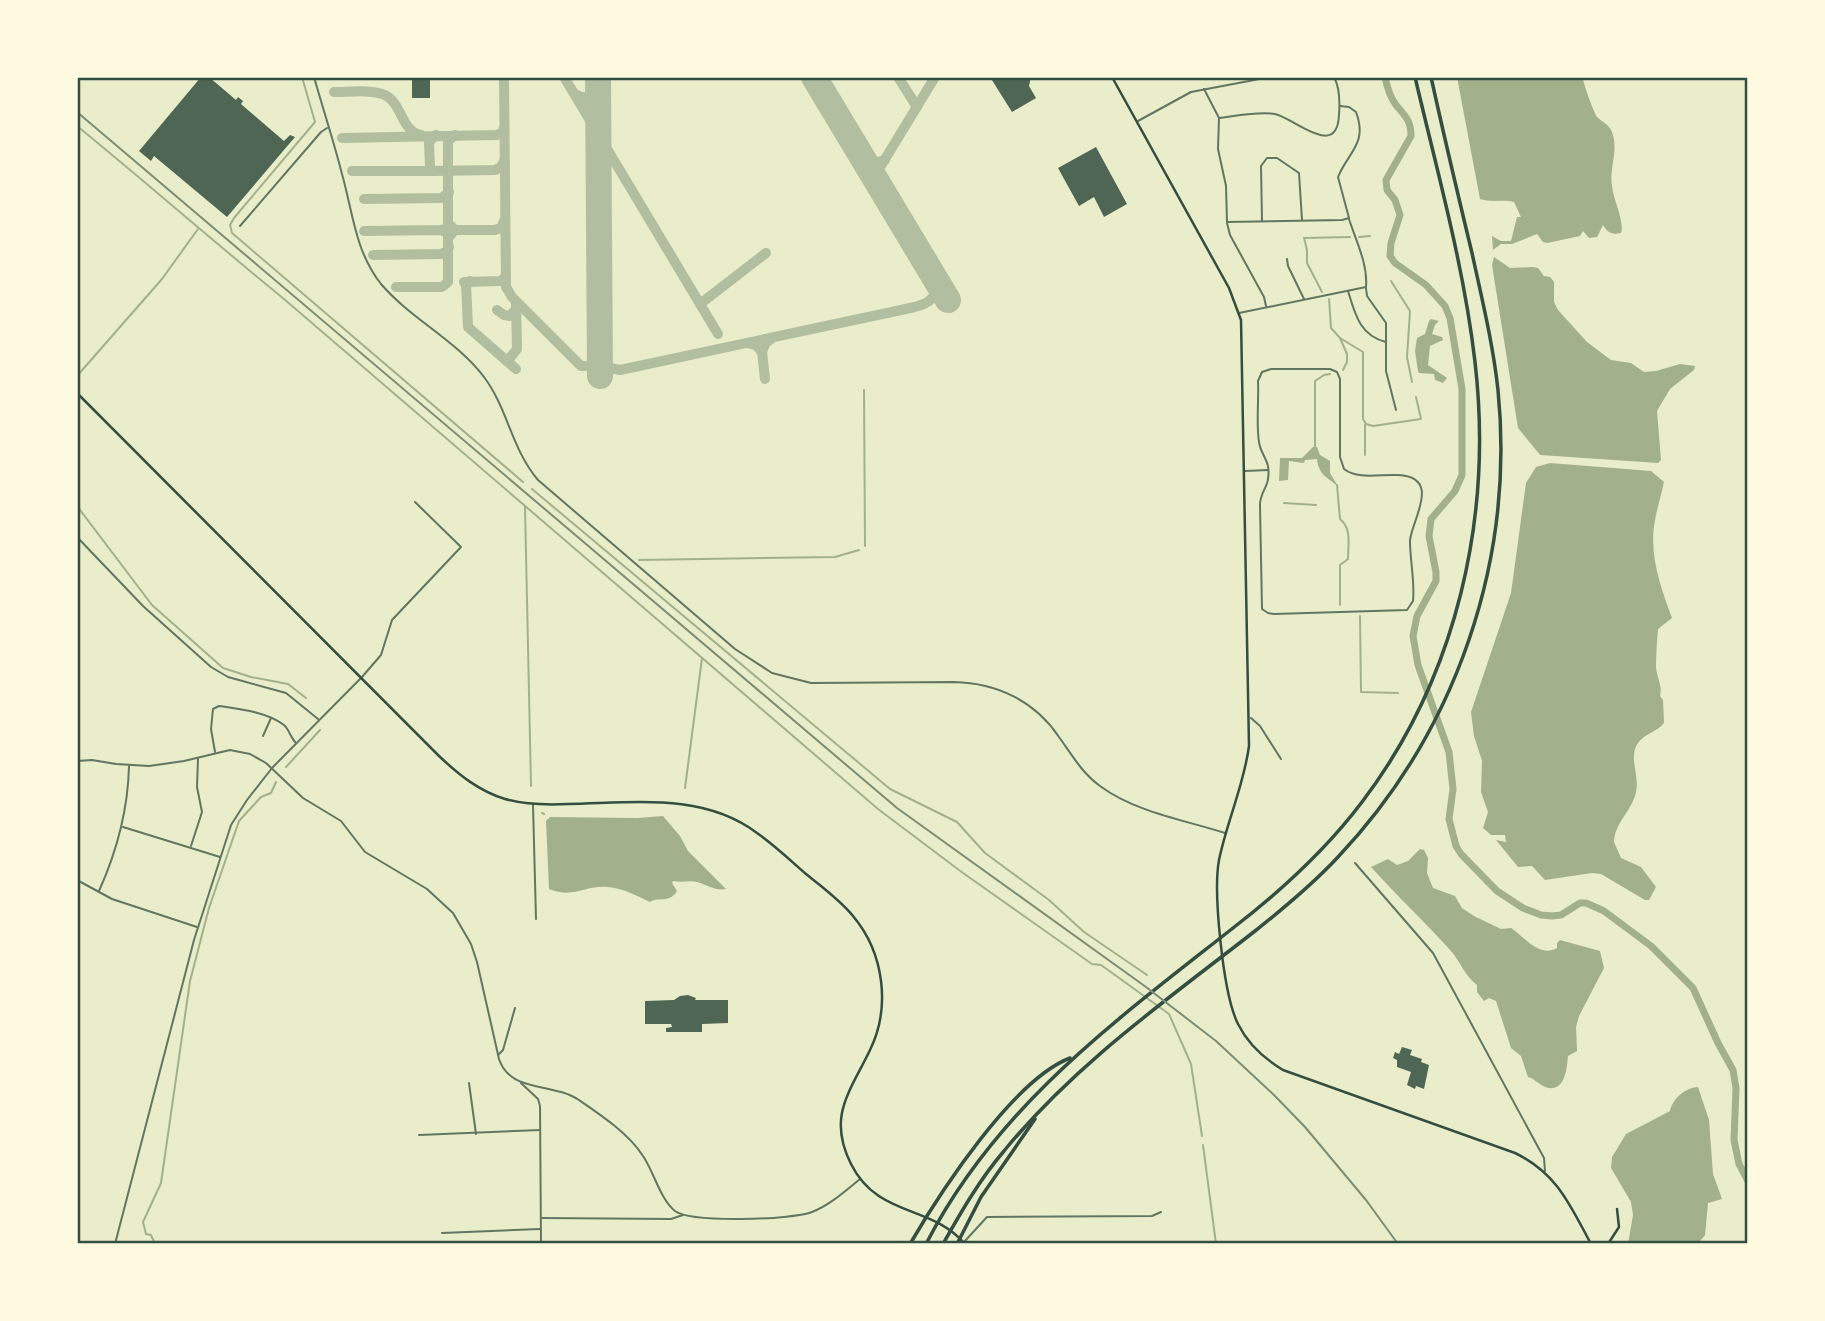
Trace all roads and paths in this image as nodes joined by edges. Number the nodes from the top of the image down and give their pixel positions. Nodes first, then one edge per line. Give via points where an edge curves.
1 (314, 77) edge
2 (1112, 77) edge
3 (1270, 77) edge
4 (1334, 77) edge
5 (1415, 77) edge
6 (1431, 77) edge
7 (1204, 89) junction
8 (1339, 106) junction
9 (1219, 118) junction
10 (1138, 121) junction
11 (328, 128) junction
12 (1349, 218) junction
13 (1262, 221) junction
14 (1302, 221) junction
15 (1227, 222) junction
16 (240, 226) dead end
17 (1287, 259) dead end
18 (1366, 287) junction
19 (1348, 291) junction
20 (1304, 300) junction
21 (1267, 307) junction
22 (1240, 313) junction
23 (1387, 342) junction
24 (77, 393) edge
25 (1396, 410) dead end
26 (1268, 470) junction
27 (1244, 471) junction
28 (415, 502) dead end
29 (77, 537) edge
30 (362, 677) junction
31 (271, 718) junction
32 (1250, 718) junction
33 (319, 720) junction
34 (263, 736) dead end
35 (296, 743) junction
36 (215, 753) junction
37 (198, 758) junction
38 (1281, 759) dead end
39 (77, 761) edge
40 (129, 765) junction
41 (272, 768) junction
42 (533, 804) junction
43 (122, 826) junction
44 (1226, 833) junction
45 (190, 847) junction
46 (220, 857) junction
47 (1355, 863) dead end
48 (77, 880) edge
49 (99, 891) junction
50 (536, 919) dead end
51 (198, 927) junction
52 (515, 1008) dead end
53 (498, 1055) junction
54 (1072, 1057) junction
55 (521, 1082) junction
56 (469, 1083) dead end
57 (1037, 1114) junction
58 (540, 1130) junction
59 (476, 1134) junction
60 (419, 1135) dead end
61 (1545, 1171) junction
62 (860, 1179) junction
63 (1617, 1209) dead end
64 (1161, 1212) dead end
65 (683, 1215) junction
66 (541, 1218) junction
67 (541, 1228) junction
68 (442, 1233) dead end
69 (944, 1242) edge
70 (964, 1243) edge
71 (115, 1244) edge
72 (541, 1244) edge
73 (910, 1244) edge
74 (926, 1244) edge
75 (957, 1244) edge
76 (1591, 1244) edge
77 (1608, 1244) edge

1 - 11 street
2 - 10 main road
3 - 7 street
4 - 8 street
5 - 54 highway via 1466,297 1479,404 1478,482 1470,552 1455,618 1420,708 1352,815 1308,864 1234,928
6 - 57 highway via 1490,338 1501,431 1499,496 1489,567 1474,626 1429,733 1384,802 1339,857 1093,1060
7 - 9 street
7 - 10 street
8 - 9 street via 1338,126 1326,136 1276,114
8 - 12 street via 1356,112 1360,135 1338,177
9 - 15 street
10 - 22 main road
11 - 16 street
11 - 44 street via 356,239 372,271 392,295 485,378 519,454 538,480 752,662 778,675 811,683 954,682 999,690 1037,712 1082,769 1113,794
12 - 14 street
12 - 18 street
13 - 14 street
13 - 14 street via 1261,166 1273,158 1299,173
13 - 15 street
15 - 21 street
17 - 20 street
18 - 19 street
18 - 23 street via 1386,323
19 - 20 street
19 - 23 street via 1364,331
20 - 21 street
21 - 22 street
22 - 27 main road
23 - 25 street via 1387,378
24 - 30 main road
26 - 26 street via 1259,442 1258,381 1262,372 1335,370 1340,379 1344,469 1358,475 1404,475 1421,492 1422,506 1411,534 1414,594 1409,608 1331,614 1264,611 1260,505
26 - 27 street
27 - 32 main road
28 - 30 street via 461,547 392,620 380,655
29 - 33 street via 133,597 211,667 234,680 286,693
30 - 33 street
30 - 42 main road via 463,778 498,796
31 - 34 street
31 - 35 street via 286,726
31 - 36 street via 215,707 211,729
32 - 38 street
32 - 44 main road via 1248,759
33 - 35 street
35 - 41 street
36 - 37 street
36 - 41 street via 245,752
37 - 40 street
37 - 45 street via 202,812
39 - 40 street
40 - 43 street
41 - 46 street via 236,816
41 - 53 street via 303,798 341,821 365,852 427,889 453,913 477,962
42 - 50 street
42 - 62 main road via 672,803 714,810 759,834 851,914 873,950 882,996 875,1040 842,1112 844,1146
43 - 45 street
43 - 49 street
44 - 61 main road via 1216,892 1228,989 1235,1017 1255,1049 1290,1073 1515,1153
45 - 46 street
46 - 51 street
47 - 61 street via 1433,953 1544,1157
48 - 49 street
49 - 51 street
51 - 71 street
52 - 53 street
53 - 55 street via 505,1073
54 - 73 highway via 1058,1063 1000,1117 969,1154
54 - 74 highway via 990,1144
55 - 58 street via 539,1102
55 - 65 street via 572,1095 631,1141 669,1204
56 - 59 street
57 - 69 highway via 994,1164
57 - 75 highway via 981,1197
58 - 59 street
58 - 66 street
59 - 60 street
61 - 76 main road
62 - 65 street via 826,1204 797,1216
62 - 70 main road via 883,1200 942,1225
63 - 77 main road via 1619,1227
64 - 70 street via 1152,1216 986,1217
65 - 66 street via 671,1219
66 - 67 street
67 - 68 street
67 - 72 street

